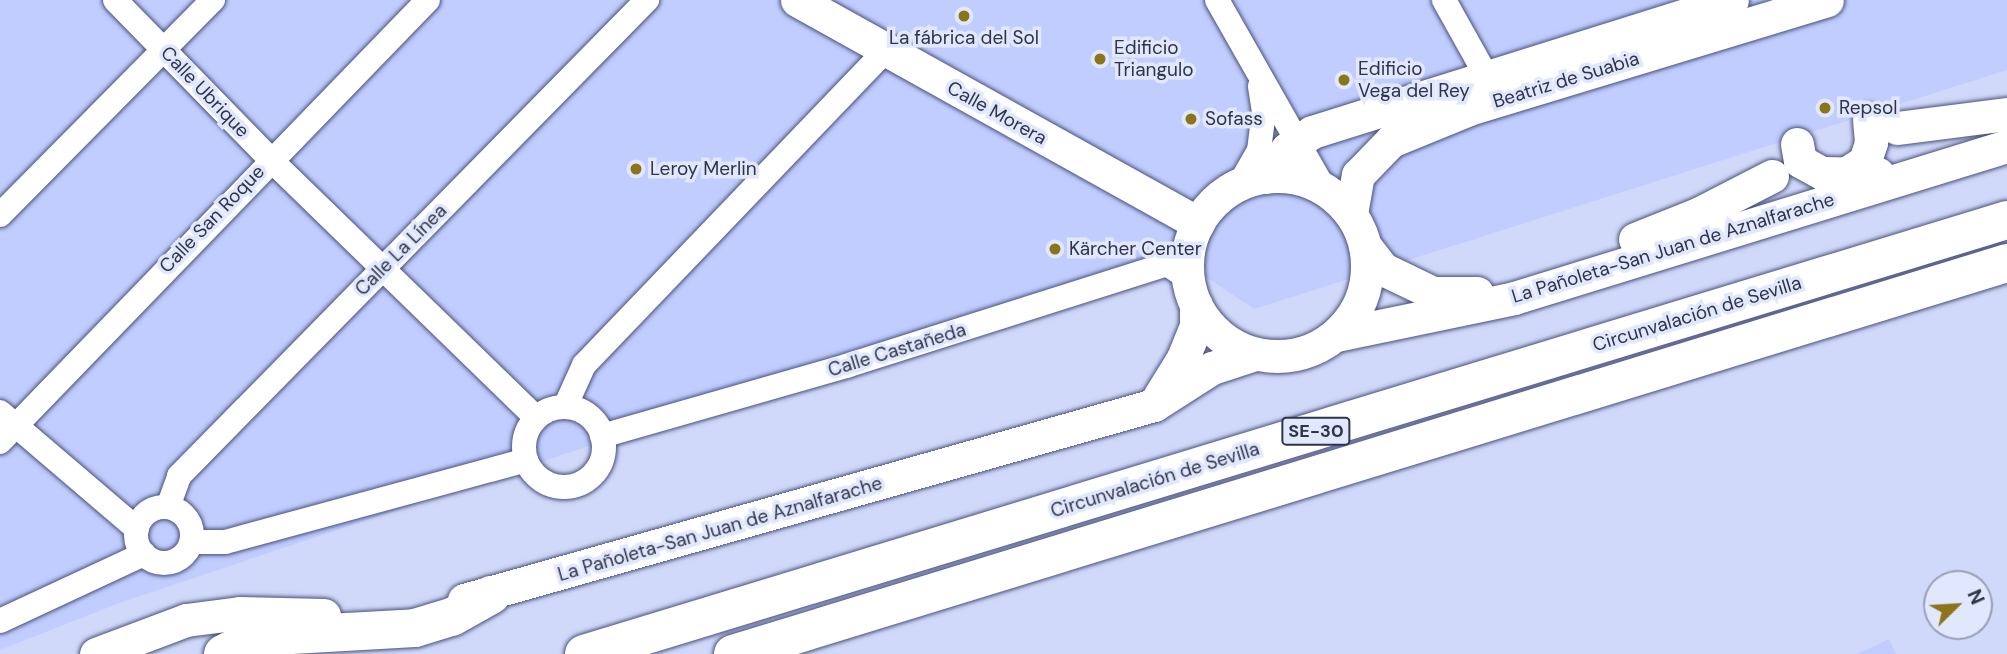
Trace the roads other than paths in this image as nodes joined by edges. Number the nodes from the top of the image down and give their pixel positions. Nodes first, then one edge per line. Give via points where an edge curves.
1 (115, 0) edge
2 (212, 0) edge
3 (428, 0) edge
4 (647, 0) edge
5 (798, 0) edge
6 (1217, 0) edge
7 (1444, 0) edge
8 (1732, 0) edge
9 (1827, 0) edge
10 (164, 49) junction
11 (885, 51) junction
12 (1487, 77) junction
13 (1258, 78) junction
14 (2007, 114) edge
15 (2007, 129) edge
16 (1299, 141) junction
17 (1797, 144) dead end
18 (2007, 144) edge
19 (270, 159) junction
20 (1845, 175) junction
21 (1772, 176) dead end
22 (1252, 181) junction
23 (1325, 190) junction
24 (1351, 214) junction
25 (0, 215) edge
26 (2007, 220) edge
27 (1198, 223) junction
28 (1740, 228) junction
29 (1365, 246) junction
30 (2007, 263) edge
31 (383, 268) junction
32 (1555, 274) junction
33 (1192, 292) junction
34 (1336, 335) junction
35 (1255, 354) junction
36 (1154, 404) junction
37 (565, 407) junction
38 (536, 418) junction
39 (5, 427) edge
40 (603, 436) junction
41 (526, 460) junction
42 (168, 507) junction
43 (137, 529) junction
44 (192, 542) junction
45 (144, 554) junction
46 (491, 595) junction
47 (278, 616) junction
48 (0, 621) edge
49 (96, 654) edge
50 (140, 654) edge
51 (223, 654) edge
52 (584, 654) edge
53 (733, 654) edge

1 - 10 street, Calle Ubrique
2 - 10 street
3 - 19 street, Calle San Roque
4 - 31 street, Calle La Línea
5 - 11 main road, Calle Morera
6 - 13 street
7 - 12 street
8 - 12 main road, Beatriz de Suabia
9 - 24 main road, Beatriz de Suabia via 1469,109 1391,141 1358,175
10 - 19 street, Calle Ubrique
10 - 25 street
11 - 27 main road, Calle Morera
11 - 37 street via 584,365
12 - 16 main road, Beatriz de Suabia via 1312,132
13 - 16 street
13 - 22 street via 1264,112
14 - 20 main road via 1883,124 1865,161
15 - 20 main road, La Pañoleta-San Juan de Aznalfarache
16 - 22 main road, Beatriz de Suabia
16 - 23 street
17 - 20 main road via 1800,161 1822,173
18 - 20 main road via 1867,177
18 - 28 main road, La Pañoleta-San Juan de Aznalfarache
19 - 31 street, Calle Ubrique
19 - 39 street, Calle San Roque
20 - 28 main road
20 - 32 main road, La Pañoleta-San Juan de Aznalfarache
21 - 32 main road via 1700,213
22 - 23 main road via 1297,178
22 - 27 main road via 1215,201
23 - 24 main road
24 - 29 main road
26 - 52 highway, Circunvalación de Sevilla / SE-30
27 - 33 main road via 1188,250
28 - 34 main road, La Pañoleta-San Juan de Aznalfarache via 1514,298
29 - 32 main road, La Pañoleta-San Juan de Aznalfarache via 1383,269 1433,293 1505,290
29 - 34 main road via 1363,294
30 - 53 highway, SE-30
31 - 38 street, Calle Ubrique
31 - 42 street, Calle La Línea via 179,476
33 - 35 main road via 1227,341
33 - 36 main road via 1196,326 1183,358
33 - 40 street, Calle Castañeda via 1167,264 846,366
34 - 35 main road via 1306,352
35 - 36 main road, La Pañoleta-San Juan de Aznalfarache via 1212,368
36 - 46 main road, La Pañoleta-San Juan de Aznalfarache
37 - 38 street
37 - 40 street via 589,415
38 - 41 street via 525,437
39 - 43 street
40 - 41 street via 602,461 587,481 575,486 550,485 539,479
41 - 44 street via 225,542
42 - 43 street via 150,511
42 - 44 street via 185,515
43 - 45 street via 137,542
44 - 45 street via 174,562 155,562
45 - 48 street
46 - 47 main road, La Pañoleta-San Juan de Aznalfarache via 388,614
46 - 51 highway via 452,617 415,628 274,636 252,639
47 - 49 main road, La Pañoleta-San Juan de Aznalfarache via 240,613 186,620
47 - 50 main road, La Pañoleta-San Juan de Aznalfarache

